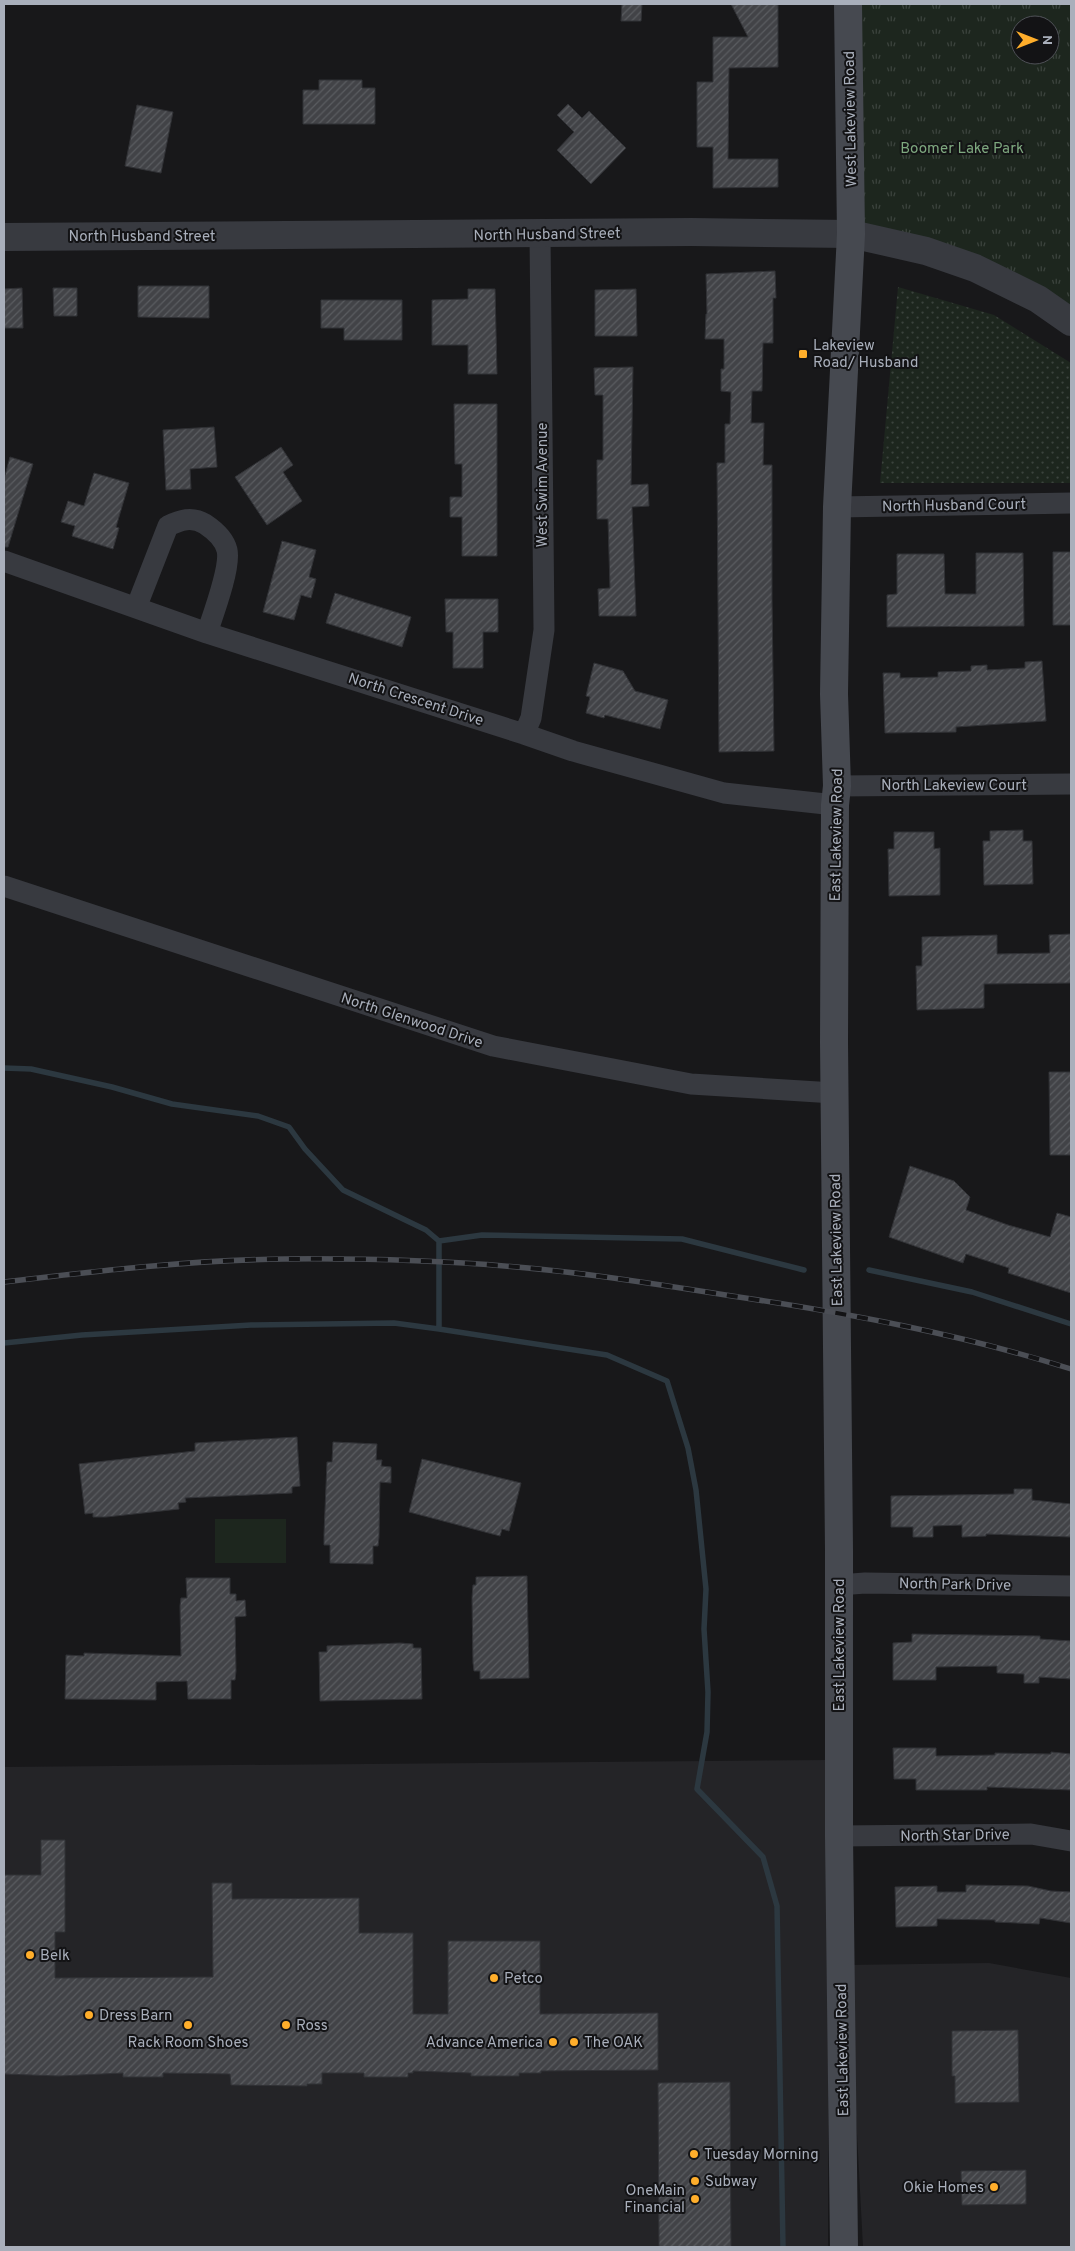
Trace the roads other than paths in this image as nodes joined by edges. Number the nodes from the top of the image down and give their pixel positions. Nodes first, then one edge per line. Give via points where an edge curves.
1 (848, 4) edge
2 (540, 234) junction
3 (851, 234) junction
4 (4, 237) edge
5 (1071, 322) edge
6 (1071, 503) edge
7 (837, 507) junction
8 (4, 560) edge
9 (136, 608) junction
10 (207, 633) junction
11 (524, 734) junction
12 (1071, 784) edge
13 (836, 795) junction
14 (4, 886) edge
15 (834, 1093) junction
16 (839, 1585) junction
17 (1071, 1586) edge
18 (839, 1836) junction
19 (1071, 1841) edge
20 (844, 2247) edge

1 - 3 main road, West Lakeview Road
2 - 3 street, North Husband Street
2 - 4 street, North Husband Street
2 - 11 street, West Swim Avenue via 544,630 531,718
3 - 5 street, North Husband Street via 926,251 975,268 1038,298
3 - 7 main road, East Lakeview Road
6 - 7 street, North Husband Court
7 - 13 main road, East Lakeview Road
8 - 9 street, North Crescent Drive
9 - 10 street, North Crescent Drive
9 - 10 street via 168,526 181,520 198,520 214,530 228,552 227,566
10 - 11 street, North Crescent Drive
11 - 13 street, North Crescent Drive via 724,793
12 - 13 street, North Lakeview Court
13 - 15 main road, East Lakeview Road
14 - 15 street, North Glenwood Drive via 493,1046 691,1084
15 - 16 main road, East Lakeview Road
16 - 17 street, North Park Drive
16 - 18 main road, East Lakeview Road
18 - 19 street, North Star Drive via 1031,1834
18 - 20 main road, East Lakeview Road

